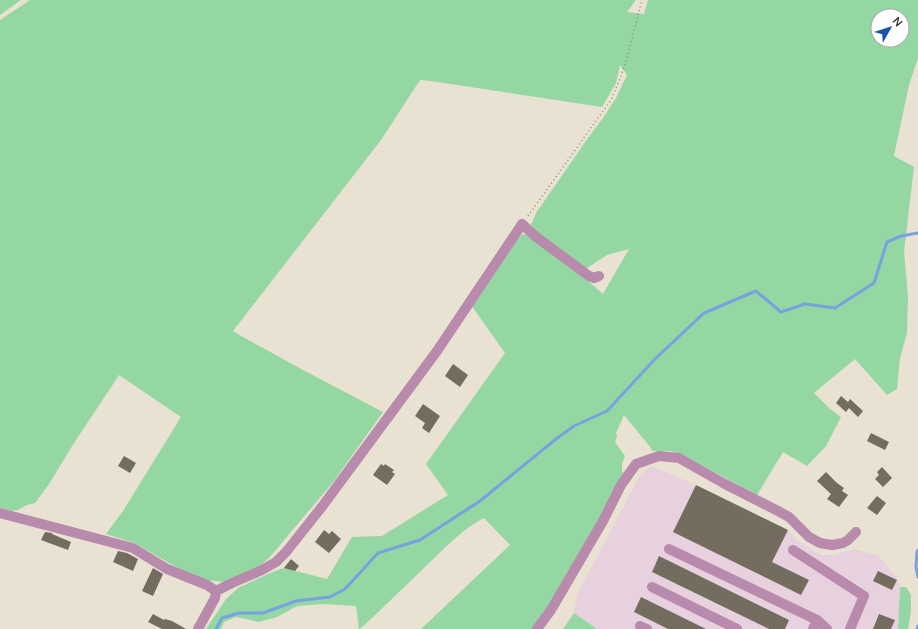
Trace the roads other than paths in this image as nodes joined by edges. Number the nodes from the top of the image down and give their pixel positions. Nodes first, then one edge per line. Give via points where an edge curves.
1 (599, 276) dead end
2 (0, 513) edge
3 (856, 532) dead end
4 (670, 549) dead end
5 (793, 550) dead end
6 (652, 587) dead end
7 (216, 591) junction
8 (815, 624) edge
9 (198, 629) edge
10 (537, 629) edge
11 (737, 629) edge
12 (827, 629) edge
13 (850, 629) edge

1 - 7 street via 588,276 522,224 437,351 286,552 262,570
2 - 7 street via 133,548 167,569
3 - 10 street via 843,543 820,543 808,537 788,517 778,511 679,458 659,456 636,464 621,485 603,521 551,610
4 - 8 street
5 - 13 street via 864,596
6 - 11 street
7 - 9 street via 215,598
8 - 12 street

